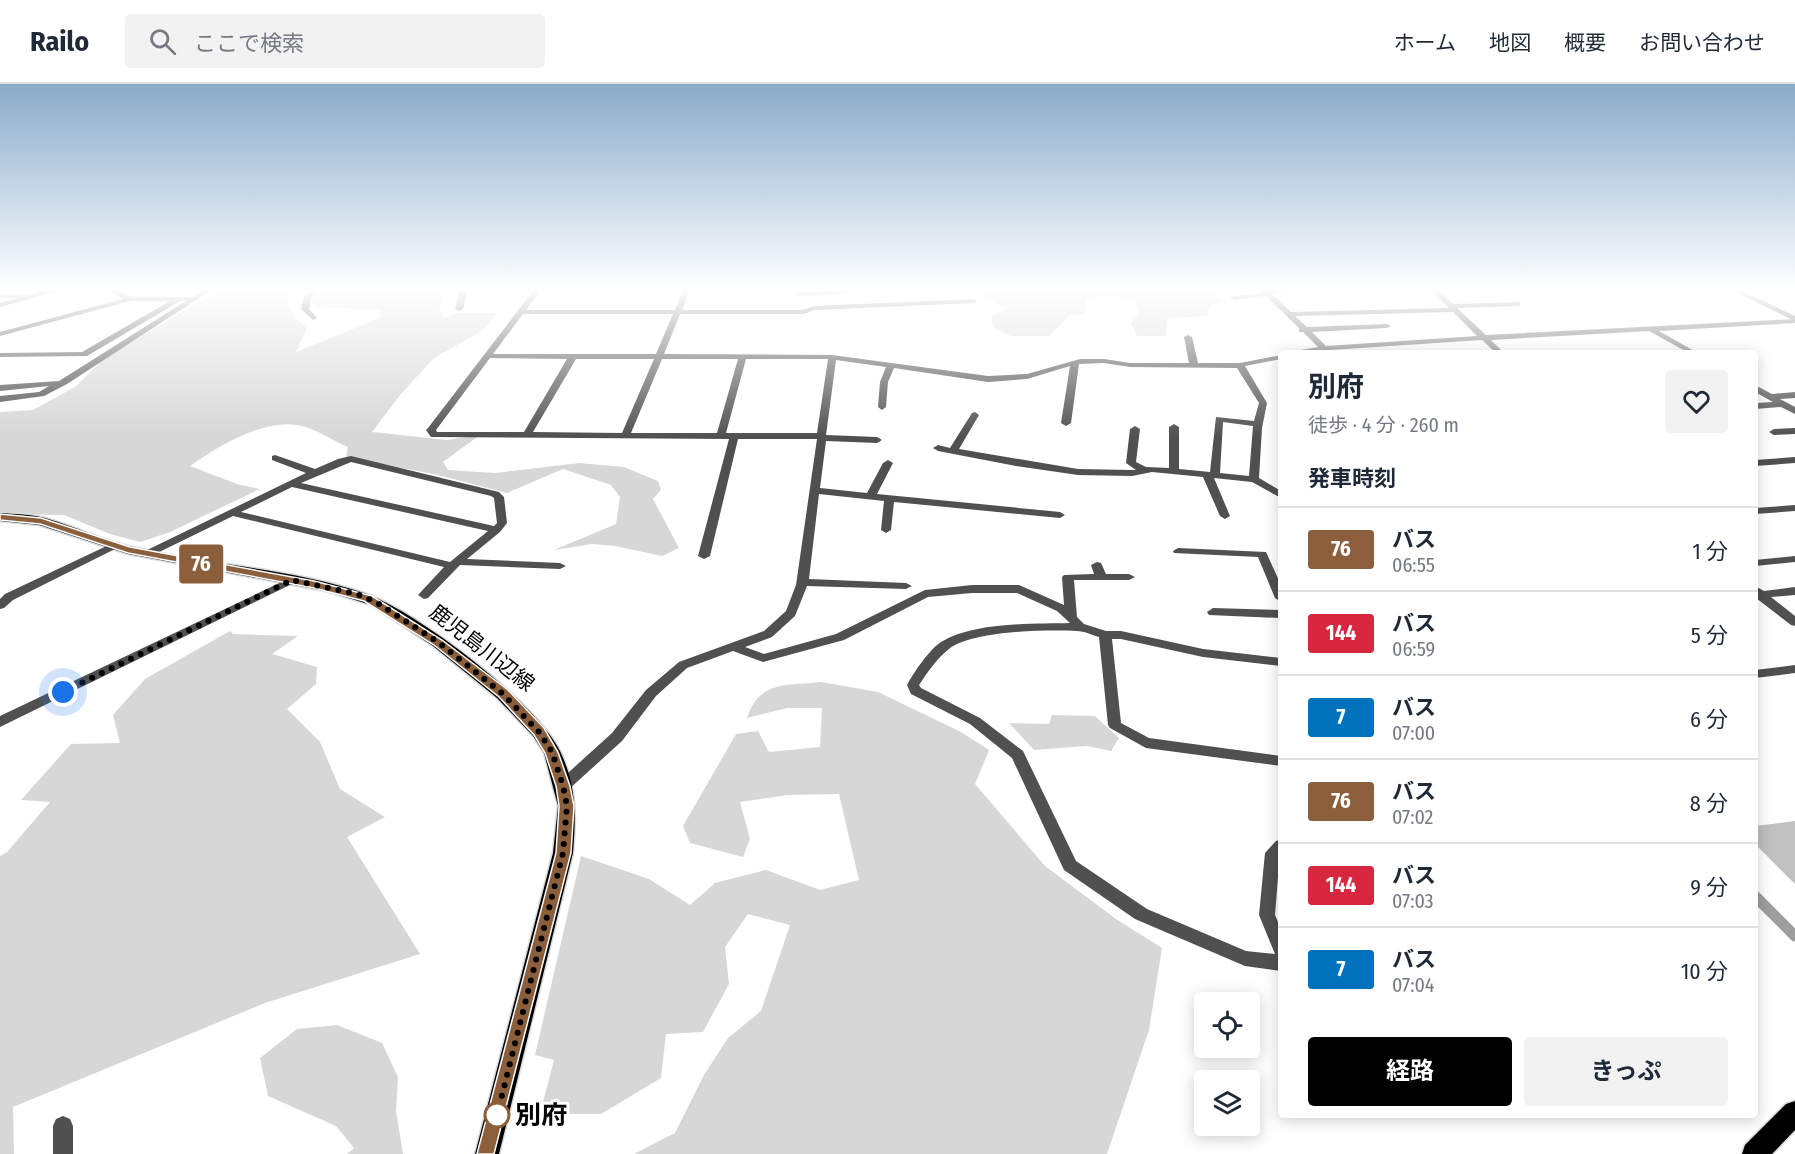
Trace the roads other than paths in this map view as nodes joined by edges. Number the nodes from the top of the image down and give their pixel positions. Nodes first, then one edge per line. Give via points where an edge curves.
1 (113, 337) edge
2 (136, 337) edge
3 (502, 337) edge
4 (666, 337) edge
5 (1188, 337) dead end
6 (1310, 337) edge
7 (1486, 337) edge
8 (1525, 337) edge
9 (1664, 337) edge
10 (1488, 339) junction
11 (1326, 350) edge
12 (1497, 350) edge
13 (1688, 350) edge
14 (0, 355) edge
15 (488, 356) junction
16 (573, 356) junction
17 (658, 356) junction
18 (743, 356) junction
19 (832, 357) junction
20 (1278, 358) edge
21 (1075, 362) junction
22 (1240, 365) junction
23 (891, 366) junction
24 (1194, 366) junction
25 (64, 382) junction
26 (0, 388) edge
27 (1758, 390) edge
28 (1795, 395) edge
29 (1770, 397) junction
30 (0, 399) edge
31 (1783, 404) junction
32 (1758, 406) edge
33 (882, 407) dead end
34 (1795, 411) edge
35 (975, 415) dead end
36 (1066, 423) dead end
37 (1258, 424) junction
38 (1174, 428) dead end
39 (1135, 429) dead end
40 (1795, 431) edge
41 (1774, 432) dead end
42 (526, 435) junction
43 (626, 435) junction
44 (721, 435) junction
45 (734, 435) junction
46 (821, 437) junction
47 (877, 440) dead end
48 (938, 448) dead end
49 (953, 451) junction
50 (275, 458) dead end
51 (1795, 460) edge
52 (888, 463) dead end
53 (1758, 463) edge
54 (1146, 471) junction
55 (1174, 471) junction
56 (315, 473) junction
57 (1211, 474) junction
58 (1254, 479) junction
59 (291, 484) junction
60 (815, 491) junction
61 (1278, 493) edge
62 (870, 497) junction
63 (889, 499) junction
64 (1795, 508) edge
65 (1758, 511) edge
66 (232, 513) junction
67 (1060, 515) dead end
68 (1225, 516) dead end
69 (0, 518) edge
70 (496, 530) junction
71 (886, 530) dead end
72 (113, 546) junction
73 (1178, 551) dead end
74 (147, 554) junction
75 (704, 556) dead end
76 (1795, 559) edge
77 (1758, 563) edge
78 (455, 564) junction
79 (560, 566) dead end
80 (1129, 577) dead end
81 (292, 580) junction
82 (802, 582) junction
83 (906, 586) dead end
84 (1278, 591) edge
85 (1795, 591) edge
86 (1758, 592) edge
87 (424, 595) dead end
88 (0, 605) edge
89 (1213, 612) dead end
90 (1278, 614) edge
91 (1795, 622) edge
92 (1076, 623) junction
93 (1105, 634) junction
94 (733, 647) junction
95 (1278, 662) edge
96 (1795, 669) edge
97 (1758, 674) edge
98 (0, 722) edge
99 (1278, 761) edge
100 (563, 786) junction
101 (1278, 848) edge
102 (1278, 942) edge
103 (1278, 963) edge
104 (1795, 1113) edge
105 (63, 1126) dead end
106 (1756, 1153) edge
107 (63, 1154) edge
108 (487, 1154) edge

1 - 14 street via 84,354
2 - 25 street
3 - 15 street
4 - 17 street
5 - 24 street
6 - 11 street
7 - 10 street
8 - 10 street
9 - 13 street
10 - 11 street
10 - 12 street
15 - 16 street
15 - 42 street via 430,430 435,435
16 - 17 street
16 - 42 street
17 - 18 street
17 - 43 street
18 - 19 street
18 - 44 street
19 - 23 street
19 - 46 street
20 - 22 street
21 - 23 street via 1027,376 988,379
21 - 24 street
21 - 36 street
22 - 24 street
22 - 37 street via 1263,403
23 - 33 street via 884,382
25 - 26 street
25 - 30 street via 41,394
27 - 29 street
28 - 29 street
29 - 31 street
31 - 32 street
31 - 34 street
35 - 49 street
37 - 57 street via 1219,419
37 - 58 street
38 - 55 street
39 - 54 street via 1131,463
40 - 41 street
42 - 43 street
43 - 44 street
44 - 45 street
45 - 46 street
45 - 75 street
46 - 47 street
46 - 60 street
48 - 49 street
49 - 54 street via 1088,472
50 - 56 street
51 - 53 street
52 - 62 street
54 - 55 street
55 - 57 street
56 - 59 street
56 - 70 street via 351,459 495,494 499,497 502,523
57 - 58 street
57 - 68 street
58 - 61 street
59 - 66 street
59 - 70 street
60 - 62 street
60 - 82 street
62 - 63 street
63 - 67 street
63 - 71 street
64 - 65 street
66 - 74 street
66 - 78 street
69 - 72 main road, 鹿児島川辺線 via 41,521
70 - 78 street
72 - 74 main road, 鹿児島川辺線
72 - 88 street
73 - 84 street via 1262,554
74 - 81 main road, 鹿児島川辺線
76 - 77 street
78 - 79 street
78 - 87 street
80 - 92 street via 1099,571 1068,577
81 - 98 street
81 - 100 main road, 鹿児島川辺線 via 368,598 438,642 525,715 552,752
82 - 83 street
82 - 94 street via 791,613 768,634
85 - 86 street
86 - 91 street
89 - 90 street
92 - 93 street
92 - 94 street via 1060,608 1018,590 972,590 925,594 840,637 763,658
92 - 103 street via 974,634 945,645 913,685 916,691 975,721 1018,755 1070,865 1141,914 1245,958
93 - 95 street via 1121,634 1203,653
93 - 99 street via 1115,724 1146,743
94 - 100 street via 683,665 651,693 617,737
96 - 97 street
100 - 108 main road, 鹿児島川辺線 via 567,806 563,853
101 - 102 street via 1274,853 1267,915
104 - 106 main road
105 - 107 street

